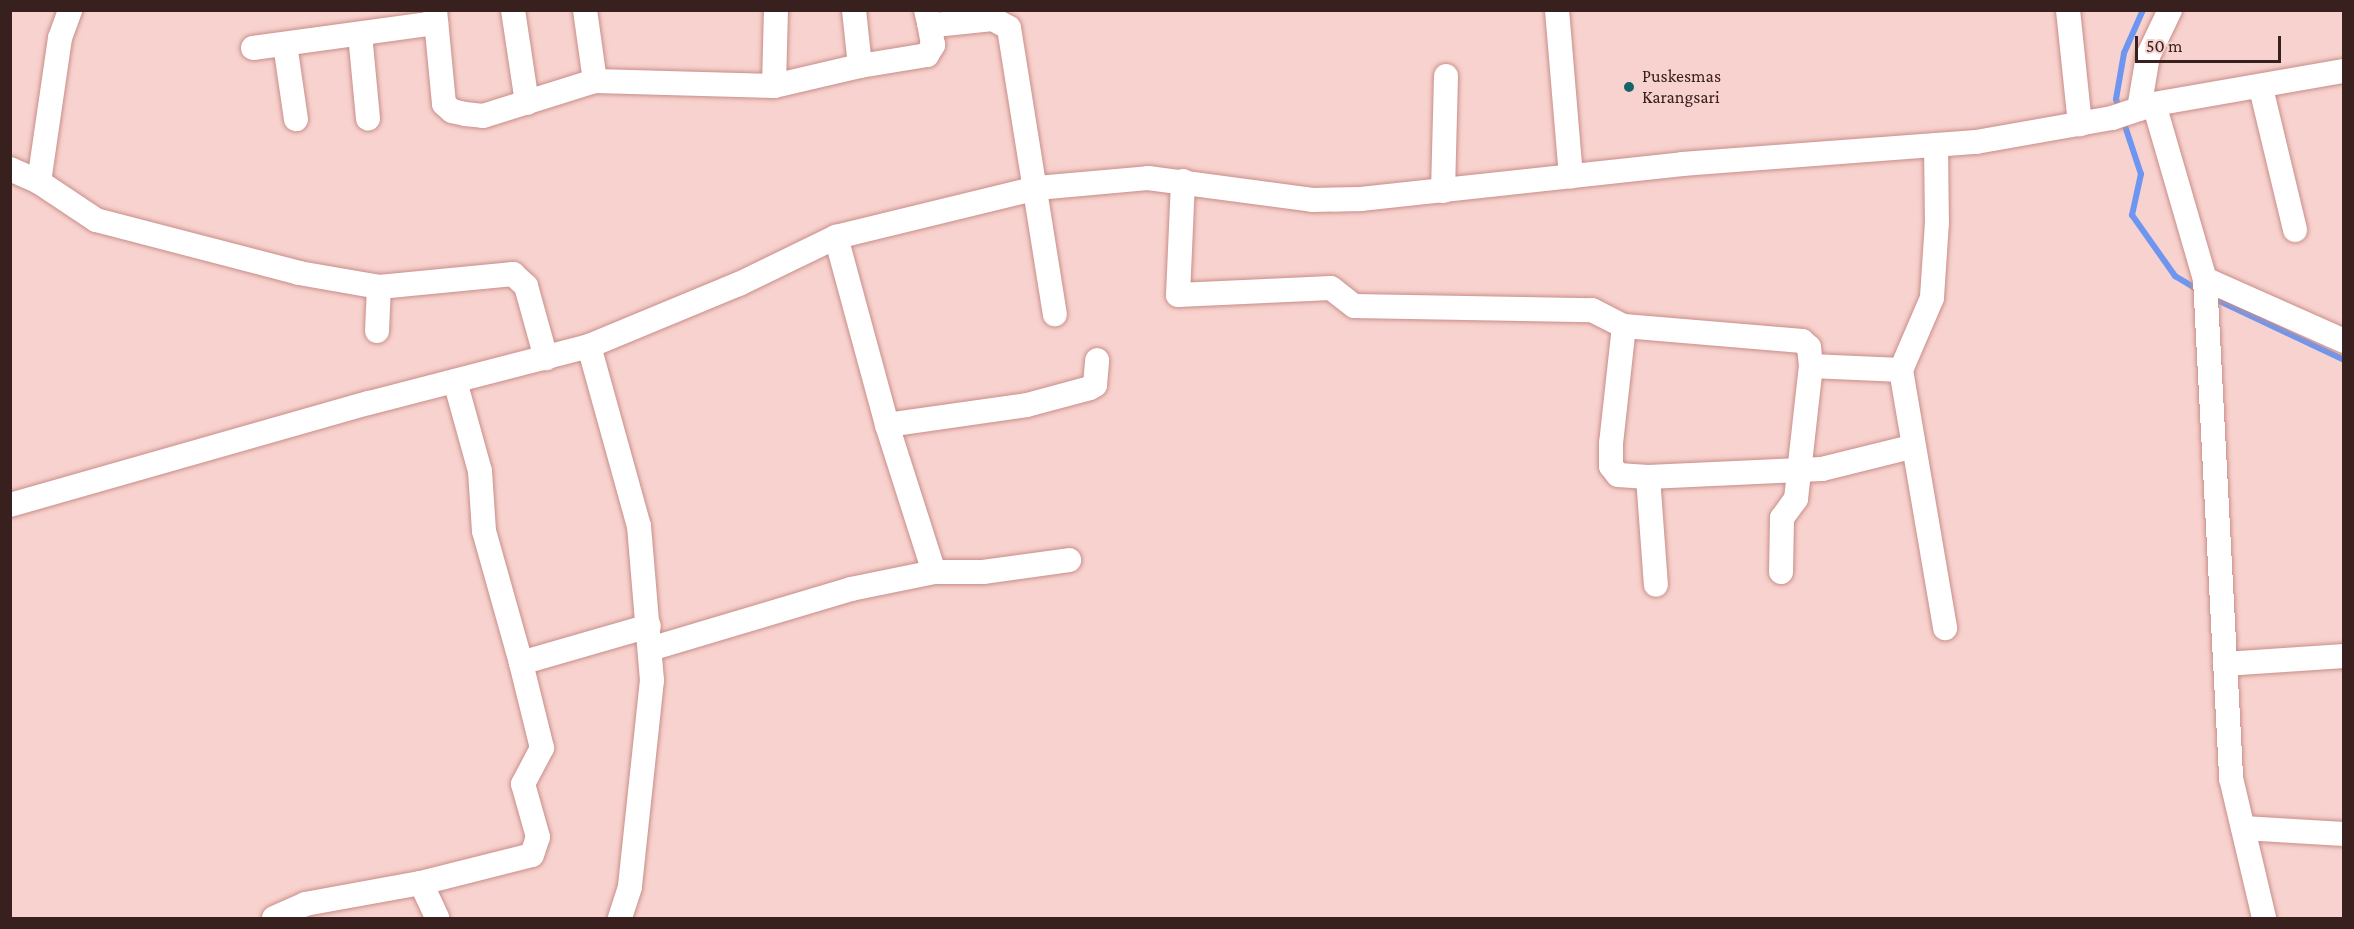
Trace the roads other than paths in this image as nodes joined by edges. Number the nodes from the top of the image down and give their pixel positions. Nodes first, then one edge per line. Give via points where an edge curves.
1 (70, 10) edge
2 (513, 10) edge
3 (585, 10) edge
4 (776, 10) edge
5 (854, 10) edge
6 (1557, 10) edge
7 (2068, 10) edge
8 (2170, 10) edge
9 (436, 17) edge
10 (928, 17) edge
11 (360, 34) junction
12 (285, 44) junction
13 (253, 48) dead end
14 (860, 66) junction
15 (2343, 71) edge
16 (1446, 76) dead end
17 (595, 81) junction
18 (774, 86) junction
19 (2261, 88) junction
20 (527, 103) junction
21 (2133, 111) junction
22 (296, 119) dead end
23 (368, 119) dead end
24 (2080, 124) junction
25 (1936, 144) junction
26 (10, 169) edge
27 (1571, 176) junction
28 (1183, 181) junction
29 (39, 182) junction
30 (1037, 188) junction
31 (1443, 191) junction
32 (2295, 230) dead end
33 (836, 237) junction
34 (2205, 280) junction
35 (379, 287) junction
36 (1055, 314) dead end
37 (1624, 326) junction
38 (377, 331) dead end
39 (2343, 341) edge
40 (589, 346) junction
41 (546, 358) junction
42 (1097, 360) dead end
43 (1811, 366) junction
44 (1901, 370) junction
45 (455, 381) junction
46 (887, 425) junction
47 (1911, 447) junction
48 (1799, 471) junction
49 (1648, 477) junction
50 (10, 505) edge
51 (1069, 560) dead end
52 (934, 572) junction
53 (1781, 572) dead end
54 (1656, 585) dead end
55 (1945, 628) dead end
56 (650, 638) junction
57 (2343, 656) edge
58 (521, 663) junction
59 (2225, 664) junction
60 (2243, 828) junction
61 (2343, 834) edge
62 (421, 884) junction
63 (274, 918) edge
64 (437, 918) edge
65 (620, 918) edge
66 (2264, 918) edge

1 - 29 street via 60,38
2 - 20 street
3 - 17 street
4 - 18 street
5 - 14 street
6 - 27 street
7 - 24 street
8 - 21 street via 2148,56
9 - 11 street
9 - 20 street via 444,104 452,111 483,116
10 - 14 street via 933,45 927,55
10 - 30 street via 993,19 1009,27
11 - 12 street
11 - 23 street
12 - 13 street
12 - 22 street
14 - 18 street
15 - 19 street
16 - 31 street
17 - 18 street
17 - 20 street
19 - 21 street
19 - 32 street
21 - 24 street
21 - 34 street
24 - 25 street
25 - 27 street
25 - 44 street via 1932,298
26 - 29 street
27 - 31 street
28 - 30 street via 1148,178
28 - 31 street via 1313,200
28 - 37 street via 1178,295 1331,288 1354,306 1592,310
29 - 35 street via 96,220 299,273
30 - 33 street
30 - 36 street
33 - 40 street via 739,284
33 - 46 street
34 - 39 street
34 - 59 street
35 - 38 street
35 - 41 street via 513,274 526,286
37 - 43 street via 1802,341 1809,347
37 - 49 street via 1613,406 1611,466 1618,475
40 - 41 street
40 - 56 street via 639,526
41 - 45 street
42 - 46 street via 1095,385 1090,388 1027,405
43 - 44 street
43 - 48 street
44 - 47 street
45 - 50 street
45 - 58 street via 480,471 484,531
46 - 52 street
47 - 48 street via 1846,464
47 - 55 street
48 - 49 street via 1673,473
48 - 53 street via 1796,499 1782,518
49 - 54 street
51 - 52 street via 983,572
52 - 56 street
56 - 58 street
56 - 65 street via 652,680 639,810 630,887
57 - 59 street
58 - 62 street via 542,748 524,780 538,837 532,855
59 - 60 street via 2231,778
60 - 61 street
60 - 66 street
62 - 63 street via 305,904
62 - 64 street

